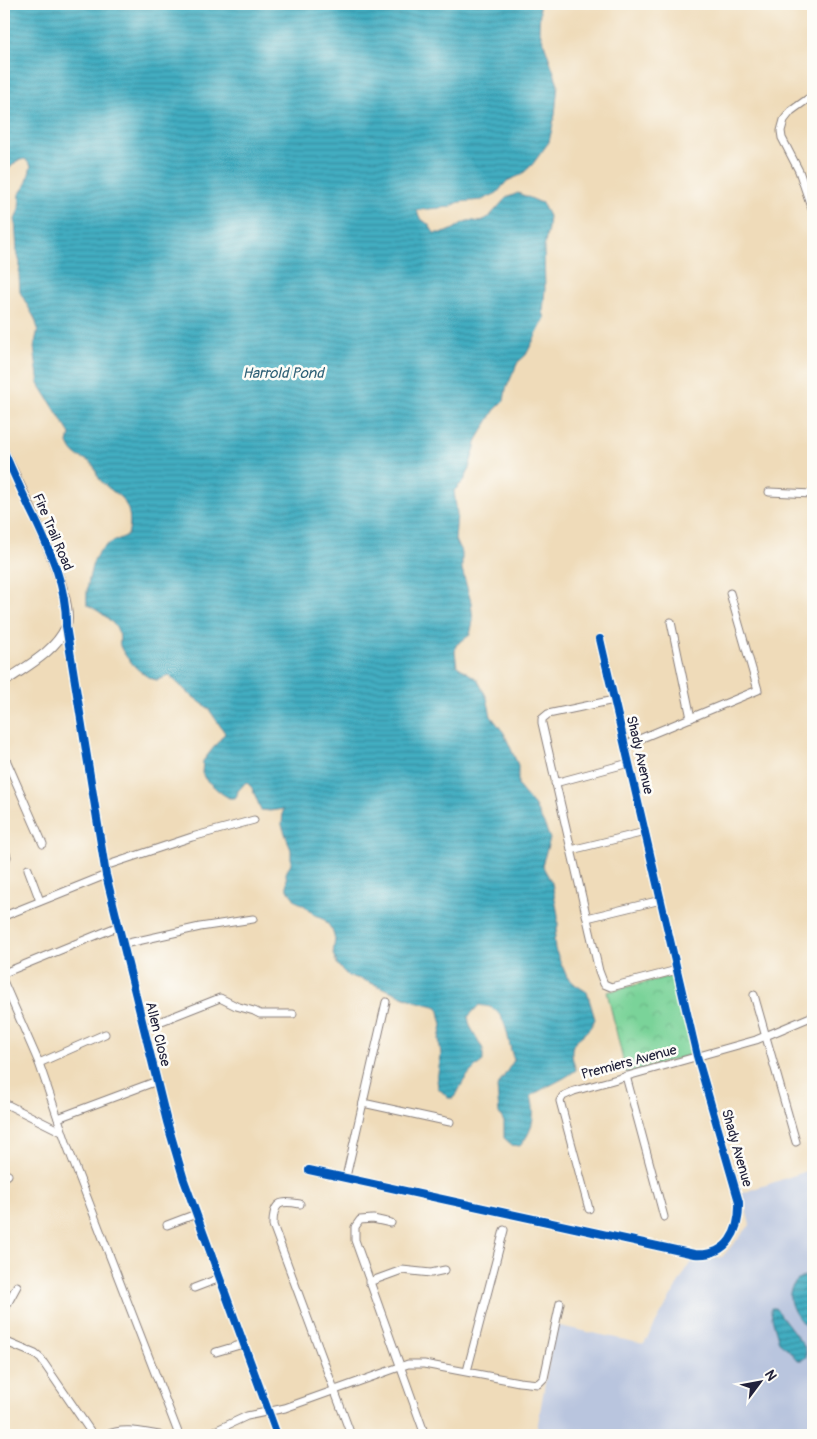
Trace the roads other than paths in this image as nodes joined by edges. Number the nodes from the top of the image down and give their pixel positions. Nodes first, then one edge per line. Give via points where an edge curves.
1 (813, 92) edge
2 (813, 212) edge
3 (4, 452) edge
4 (769, 492) dead end
5 (813, 494) edge
6 (730, 593) dead end
7 (671, 622) dead end
8 (66, 626) junction
9 (600, 639) dead end
10 (4, 682) edge
11 (614, 700) junction
12 (691, 718) junction
13 (625, 745) junction
14 (4, 755) edge
15 (629, 763) junction
16 (556, 783) junction
17 (254, 820) dead end
18 (645, 832) junction
19 (43, 844) dead end
20 (4, 848) edge
21 (571, 850) junction
22 (7, 857) dead end
23 (105, 866) junction
24 (28, 869) dead end
25 (106, 875) junction
26 (661, 900) junction
27 (40, 901) junction
28 (4, 916) edge
29 (253, 918) dead end
30 (586, 918) junction
31 (119, 926) junction
32 (124, 944) junction
33 (677, 970) junction
34 (4, 973) edge
35 (4, 983) edge
36 (754, 995) dead end
37 (386, 1002) dead end
38 (293, 1014) dead end
39 (813, 1016) edge
40 (144, 1028) junction
41 (105, 1034) dead end
42 (766, 1036) junction
43 (697, 1056) junction
44 (39, 1063) junction
45 (626, 1076) junction
46 (157, 1080) junction
47 (4, 1103) edge
48 (363, 1103) junction
49 (58, 1118) junction
50 (450, 1122) dead end
51 (62, 1132) junction
52 (796, 1142) dead end
53 (309, 1170) dead end
54 (346, 1178) junction
55 (300, 1204) dead end
56 (589, 1209) dead end
57 (196, 1214) junction
58 (664, 1217) dead end
59 (391, 1223) dead end
60 (167, 1225) dead end
61 (504, 1230) dead end
62 (445, 1270) dead end
63 (220, 1278) junction
64 (369, 1282) junction
65 (16, 1286) dead end
66 (194, 1288) dead end
67 (560, 1303) dead end
68 (4, 1310) edge
69 (4, 1340) edge
70 (243, 1344) junction
71 (216, 1352) dead end
72 (400, 1366) junction
73 (467, 1371) junction
74 (334, 1390) junction
75 (267, 1411) junction
76 (93, 1435) edge
77 (106, 1435) edge
78 (159, 1435) edge
79 (179, 1435) edge
80 (206, 1435) edge
81 (276, 1435) edge
82 (350, 1435) edge
83 (424, 1435) edge

1 - 2 street via 791,111 781,131
3 - 8 street, Fire Trail Road via 59,575 67,612
4 - 5 street
6 - 12 street via 758,690
7 - 12 street
8 - 10 street via 45,653
8 - 23 street, Allen Close
9 - 11 street, Shady Avenue
11 - 13 street, Shady Avenue
11 - 16 street via 548,714 542,719
12 - 13 street
13 - 15 street, Shady Avenue
14 - 19 street
15 - 16 street
15 - 18 street, Shady Avenue
16 - 21 street
17 - 23 street
18 - 21 street
18 - 26 street, Shady Avenue
20 - 22 street
21 - 30 street
23 - 25 street, Allen Close
24 - 27 street
25 - 27 street
25 - 31 street, Allen Close
26 - 30 street
26 - 33 street, Shady Avenue
27 - 28 street
29 - 32 street
30 - 33 street via 602,981 607,986
31 - 32 street, Allen Close
31 - 34 street
32 - 40 street, Allen Close
33 - 43 street, Shady Avenue
35 - 44 street
36 - 42 street
37 - 48 street
38 - 40 street via 260,1014 220,998
39 - 42 street, Premiers Avenue
40 - 46 street, Allen Close
41 - 44 street
42 - 43 street, Premiers Avenue
42 - 52 street
43 - 45 street, Premiers Avenue
43 - 54 street, Shady Avenue via 739,1202 739,1216 732,1236 724,1246 711,1253 694,1254
44 - 49 street
45 - 56 street, Premiers Avenue via 574,1090 560,1099
45 - 58 street
46 - 49 street
46 - 57 street, Allen Close
47 - 51 street
48 - 50 street
48 - 54 street
49 - 51 street
51 - 79 street
53 - 54 street, Shady Avenue
55 - 74 street via 278,1204 273,1225
57 - 60 street
57 - 63 street, Allen Close
59 - 64 street via 363,1218 354,1227
61 - 73 street
62 - 64 street via 431,1273 402,1270
63 - 66 street
63 - 70 street, Allen Close
64 - 72 street
65 - 68 street
67 - 73 street via 541,1382 519,1382
69 - 76 street via 41,1359
70 - 71 street
70 - 75 street, Allen Close
72 - 73 street via 418,1363
72 - 74 street
72 - 83 street
74 - 75 street via 285,1408
74 - 82 street
75 - 80 street via 247,1416
75 - 81 street, Allen Close
77 - 78 street via 128,1430

